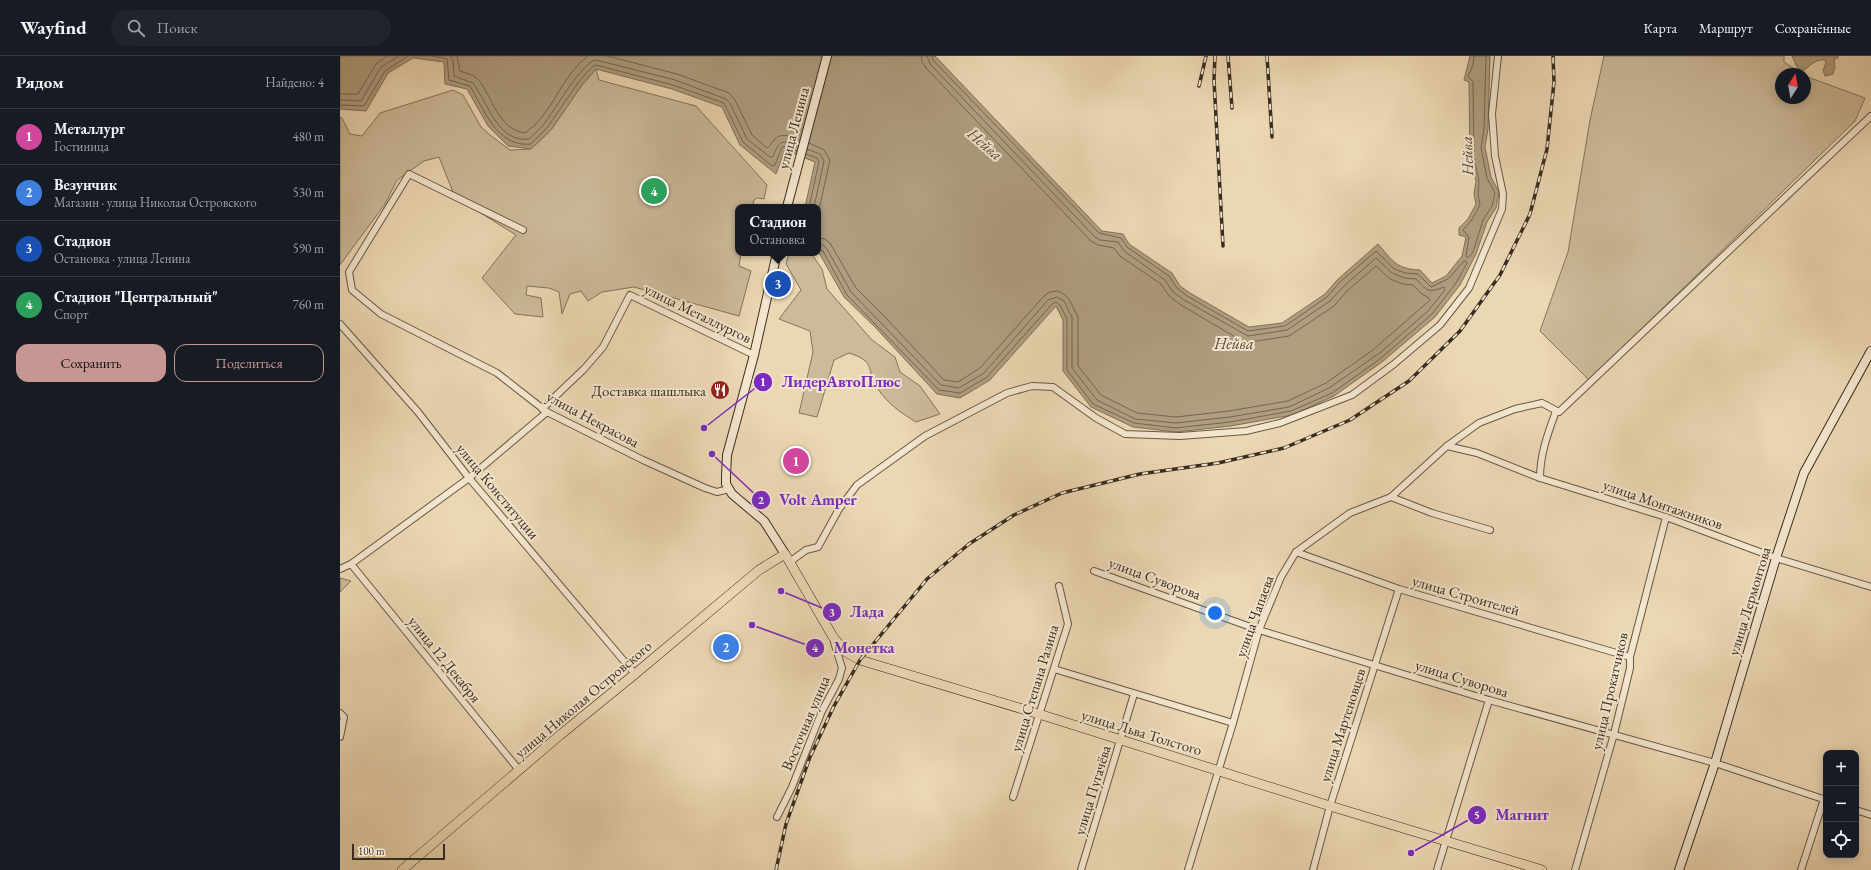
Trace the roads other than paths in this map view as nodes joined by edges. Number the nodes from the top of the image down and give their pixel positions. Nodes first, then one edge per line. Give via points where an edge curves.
1 (827, 56) edge
2 (1498, 56) edge
3 (1871, 116) edge
4 (788, 204) edge
5 (523, 230) dead end
6 (776, 256) edge
7 (340, 324) edge
8 (1871, 351) edge
9 (754, 356) junction
10 (1556, 410) junction
11 (545, 411) junction
12 (1448, 446) junction
13 (469, 478) junction
14 (1540, 478) junction
15 (729, 489) junction
16 (1391, 497) junction
17 (1666, 517) junction
18 (1490, 530) dead end
19 (1296, 552) junction
20 (788, 558) junction
21 (1776, 558) junction
22 (351, 564) junction
23 (340, 569) edge
24 (1094, 570) dead end
25 (1059, 586) dead end
26 (1871, 587) edge
27 (1399, 589) junction
28 (1259, 630) junction
29 (833, 637) junction
30 (1630, 657) junction
31 (1375, 665) junction
32 (1054, 669) junction
33 (636, 674) junction
34 (1134, 694) junction
35 (1489, 700) junction
36 (340, 712) edge
37 (1039, 714) junction
38 (1233, 723) junction
39 (1614, 734) junction
40 (340, 737) edge
41 (1121, 740) junction
42 (1715, 763) junction
43 (519, 770) junction
44 (1218, 770) junction
45 (1013, 796) dead end
46 (1823, 798) edge
47 (1823, 805) edge
48 (1330, 806) junction
49 (1859, 811) edge
50 (1871, 815) edge
51 (777, 817) dead end
52 (1445, 841) junction
53 (402, 870) edge
54 (1081, 870) edge
55 (1188, 870) edge
56 (1313, 870) edge
57 (1437, 870) edge
58 (1542, 870) edge
59 (1576, 870) edge
60 (1679, 870) edge
61 (1801, 870) edge

1 - 4 street, улица Ленина
2 - 20 street via 1492,114 1495,156 1503,194 1502,209 1469,288 1440,325 1352,395 1280,423 1246,431 1180,436 1125,434 1096,418 1053,387 1032,386 1007,393 925,436 857,485 839,509 818,547
3 - 10 street via 1559,412
5 - 11 street, улица Некрасова via 409,174 349,272 352,290 381,314 497,373
6 - 9 street via 762,310
7 - 13 street, улица Конституции via 418,412
8 - 21 street, улица Лермонтова via 1804,473
9 - 11 street, улица Металлургов via 630,295 603,347
9 - 15 street via 727,455 726,484
10 - 12 street, улица Чапаева via 1542,403 1515,409 1479,423
10 - 14 street via 1544,442
11 - 13 street
11 - 15 street, улица Некрасова via 705,488 717,492
12 - 14 street, улица Монтажников via 1477,452
12 - 16 street, улица Чапаева
13 - 22 street
13 - 33 street, улица Конституции
14 - 17 street, улица Монтажников
15 - 20 street via 764,521
16 - 18 street via 1432,513
16 - 19 street, улица Чапаева via 1350,513
17 - 21 street, улица Монтажников
17 - 30 street, улица Прокатчиков
19 - 27 street, улица Строителей
19 - 28 street, улица Чапаева via 1280,577
20 - 29 main road, улица Льва Толстого
20 - 33 main road, улица Николая Островского via 759,570
21 - 26 street, улица Монтажников
21 - 42 street, улица Лермонтова
22 - 23 street
22 - 43 street, улица 12 Декабря
24 - 28 street, улица Суворова
25 - 32 street, улица Степана Разина via 1068,624
27 - 30 street, улица Строителей
27 - 31 street, улица Мартеновцев
28 - 31 street, улица Суворова
28 - 38 street, улица Чапаева
29 - 37 main road, улица Льва Толстого via 846,652 860,660
29 - 51 street, Восточная улица via 842,668 839,679 822,711 792,787
30 - 39 street, улица Прокатчиков via 1630,668
31 - 35 street, улица Суворова
31 - 48 street, улица Мартеновцев
32 - 34 street
32 - 37 street, улица Степана Разина
33 - 43 main road, улица Николая Островского
34 - 38 street
34 - 41 street, улица Пугачёва
35 - 39 street, улица Суворова
35 - 52 street
36 - 40 street via 344,717
37 - 41 main road, улица Льва Толстого
37 - 45 street, улица Степана Разина
38 - 44 street, улица Чапаева
39 - 42 street, улица Суворова
39 - 59 street, улица Прокатчиков
41 - 44 main road, улица Льва Толстого
41 - 54 street, улица Пугачёва
42 - 46 street, улица Суворова
42 - 60 street, улица Лермонтова
43 - 53 main road, улица Николая Островского
44 - 48 main road, улица Льва Толстого
44 - 55 street, улица Чапаева
47 - 61 street
48 - 52 main road, улица Льва Толстого
48 - 56 street, улица Мартеновцев
49 - 50 street
52 - 57 street
52 - 58 main road, улица Льва Толстого

